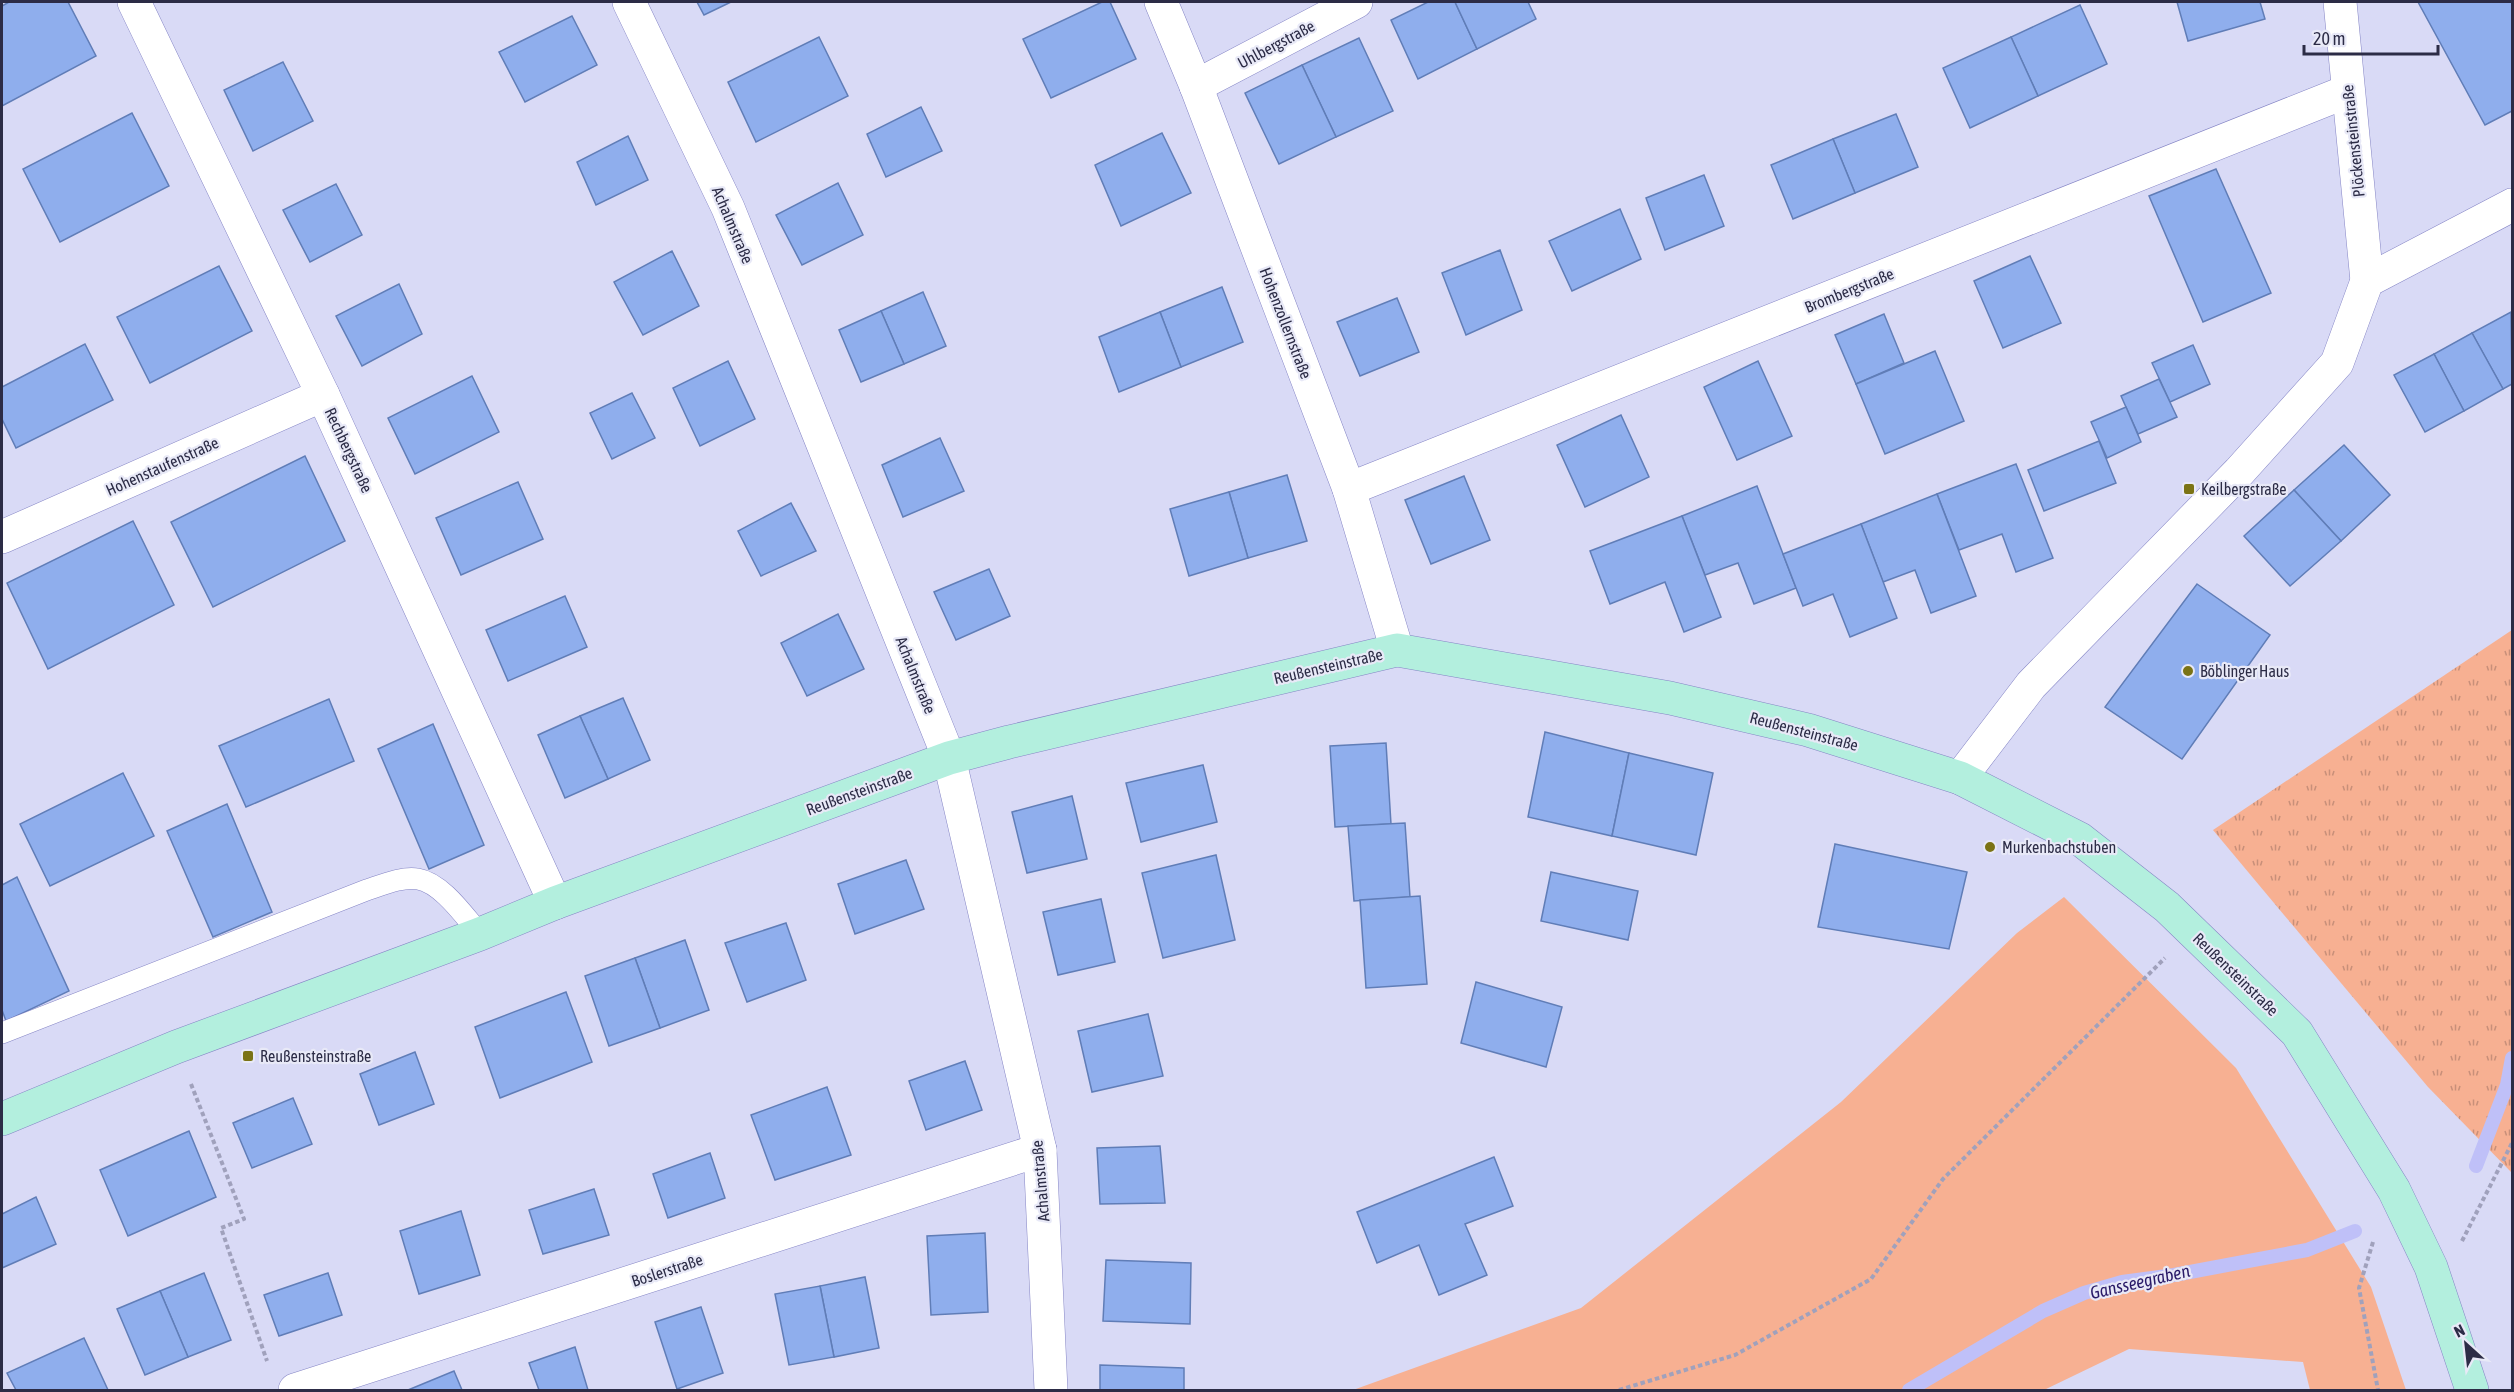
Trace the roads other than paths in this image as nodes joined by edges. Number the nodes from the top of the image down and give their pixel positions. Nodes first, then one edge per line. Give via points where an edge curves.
1 (134, 2) edge
2 (629, 2) edge
3 (1161, 2) edge
4 (1356, 2) edge
5 (2340, 2) edge
6 (1196, 86) junction
7 (2348, 91) junction
8 (2512, 205) edge
9 (2367, 281) junction
10 (324, 395) junction
11 (1349, 489) junction
12 (2, 537) edge
13 (1396, 650) junction
14 (949, 758) junction
15 (1960, 778) junction
16 (555, 903) junction
17 (480, 934) junction
18 (2, 1033) edge
19 (2, 1119) edge
20 (1040, 1150) junction
21 (295, 1390) edge
22 (1051, 1390) edge
23 (2472, 1390) edge

1 - 10 street, Rechbergstraße
2 - 14 street, Achalmstraße via 728,208
3 - 6 street, Hohenzollernstraße
4 - 6 street, Uhlbergstraße
5 - 7 street, Plöckensteinstraße
6 - 11 street, Hohenzollernstraße
7 - 9 street, Plöckensteinstraße
7 - 11 street, Brombergstraße
8 - 9 street
9 - 15 street via 2337,363 2239,472 2031,685
10 - 12 street, Hohenstaufenstraße
10 - 16 street, Rechbergstraße
11 - 13 street, Hohenzollernstraße
13 - 14 street, Reußensteinstraße
13 - 15 street, Reußensteinstraße via 1670,698 1808,730
14 - 16 street, Reußensteinstraße
14 - 20 street, Achalmstraße
15 - 23 street, Reußensteinstraße via 2080,839 2167,907 2296,1033 2394,1190 2431,1267
16 - 17 street, Reußensteinstraße
17 - 18 lane via 443,892 419,879 397,881
17 - 19 street, Reußensteinstraße via 176,1047
20 - 21 street, Boslerstraße
20 - 22 street, Achalmstraße

